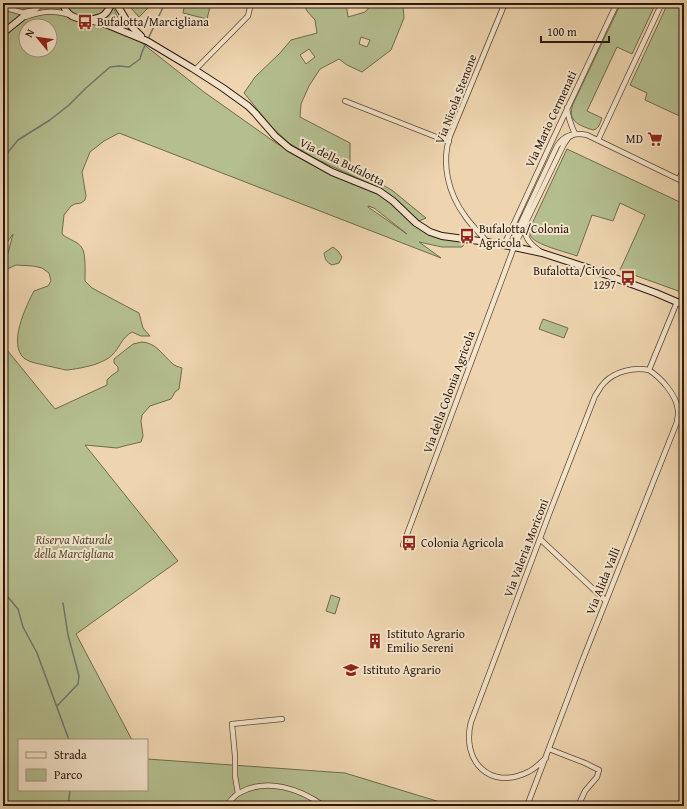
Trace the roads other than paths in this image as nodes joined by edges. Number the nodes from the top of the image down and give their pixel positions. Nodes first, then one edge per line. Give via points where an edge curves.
1 (44, 3) edge
2 (63, 3) edge
3 (111, 3) edge
4 (116, 3) edge
5 (251, 3) edge
6 (505, 3) edge
7 (617, 3) edge
8 (662, 3) edge
9 (3, 7) edge
10 (24, 15) junction
11 (72, 16) junction
12 (86, 19) junction
13 (3, 33) edge
14 (147, 41) junction
15 (195, 70) junction
16 (345, 100) dead end
17 (567, 108) junction
18 (560, 123) junction
19 (571, 126) junction
20 (556, 131) junction
21 (575, 134) junction
22 (598, 140) junction
23 (448, 142) junction
24 (559, 142) junction
25 (684, 168) edge
26 (545, 177) junction
27 (679, 179) junction
28 (684, 182) edge
29 (524, 226) junction
30 (487, 242) junction
31 (509, 246) junction
32 (542, 253) junction
33 (677, 302) junction
34 (684, 305) edge
35 (649, 370) junction
36 (540, 539) junction
37 (403, 545) dead end
38 (606, 601) junction
39 (282, 719) dead end
40 (549, 749) junction
41 (546, 758) junction
42 (238, 793) junction
43 (226, 806) edge
44 (324, 806) edge
45 (527, 806) edge
46 (578, 806) edge

1 - 10 street
2 - 11 street
3 - 12 street via 104,15
4 - 14 street, Via della Bufalotta via 136,32
5 - 15 street via 248,16
6 - 23 street, Via Nicola Stenone
7 - 17 street, Via Mario Cermenati
8 - 22 street
9 - 10 street
10 - 11 street via 25,17 50,12
10 - 13 street
11 - 12 street, Via della Bufalotta
12 - 14 street, Via della Bufalotta
14 - 15 street, Via della Bufalotta
15 - 30 street, Via della Bufalotta via 248,106 277,139 289,148 332,172 379,191 423,228 442,236
16 - 23 street
17 - 18 street, Via Mario Cermenati
17 - 19 street
18 - 19 street
18 - 20 street, Via Mario Cermenati
19 - 21 street
20 - 24 street
20 - 31 street, Via Mario Cermenati
21 - 22 street
21 - 24 street via 569,134
21 - 26 street via 566,141
22 - 27 street
23 - 30 street, Via Nicola Stenone via 448,182 465,217
24 - 26 street
25 - 27 street
26 - 29 street
26 - 31 street
27 - 28 street
29 - 31 street
29 - 32 street via 528,242
30 - 31 street, Via della Bufalotta
31 - 32 street, Via della Bufalotta
31 - 37 street, Via della Colonia Agricola
32 - 33 street, Via della Bufalotta
33 - 34 street, Via della Bufalotta
33 - 35 street
35 - 36 street, Via Valeria Moriconi via 638,368 625,371 612,376 602,384 595,396
35 - 38 street, Via Alida Valli via 660,378 673,396 678,410 677,422
36 - 38 street
36 - 41 street, Via Valeria Moriconi via 471,722 469,737 470,751 477,764 484,771 496,776 512,777 523,774
38 - 40 street, Via Alida Valli
39 - 42 street via 232,724
40 - 41 street, Via Alida Valli
40 - 46 street via 599,770
41 - 45 street, Via Alida Valli
42 - 43 street
42 - 44 street via 265,785 278,786 308,796

